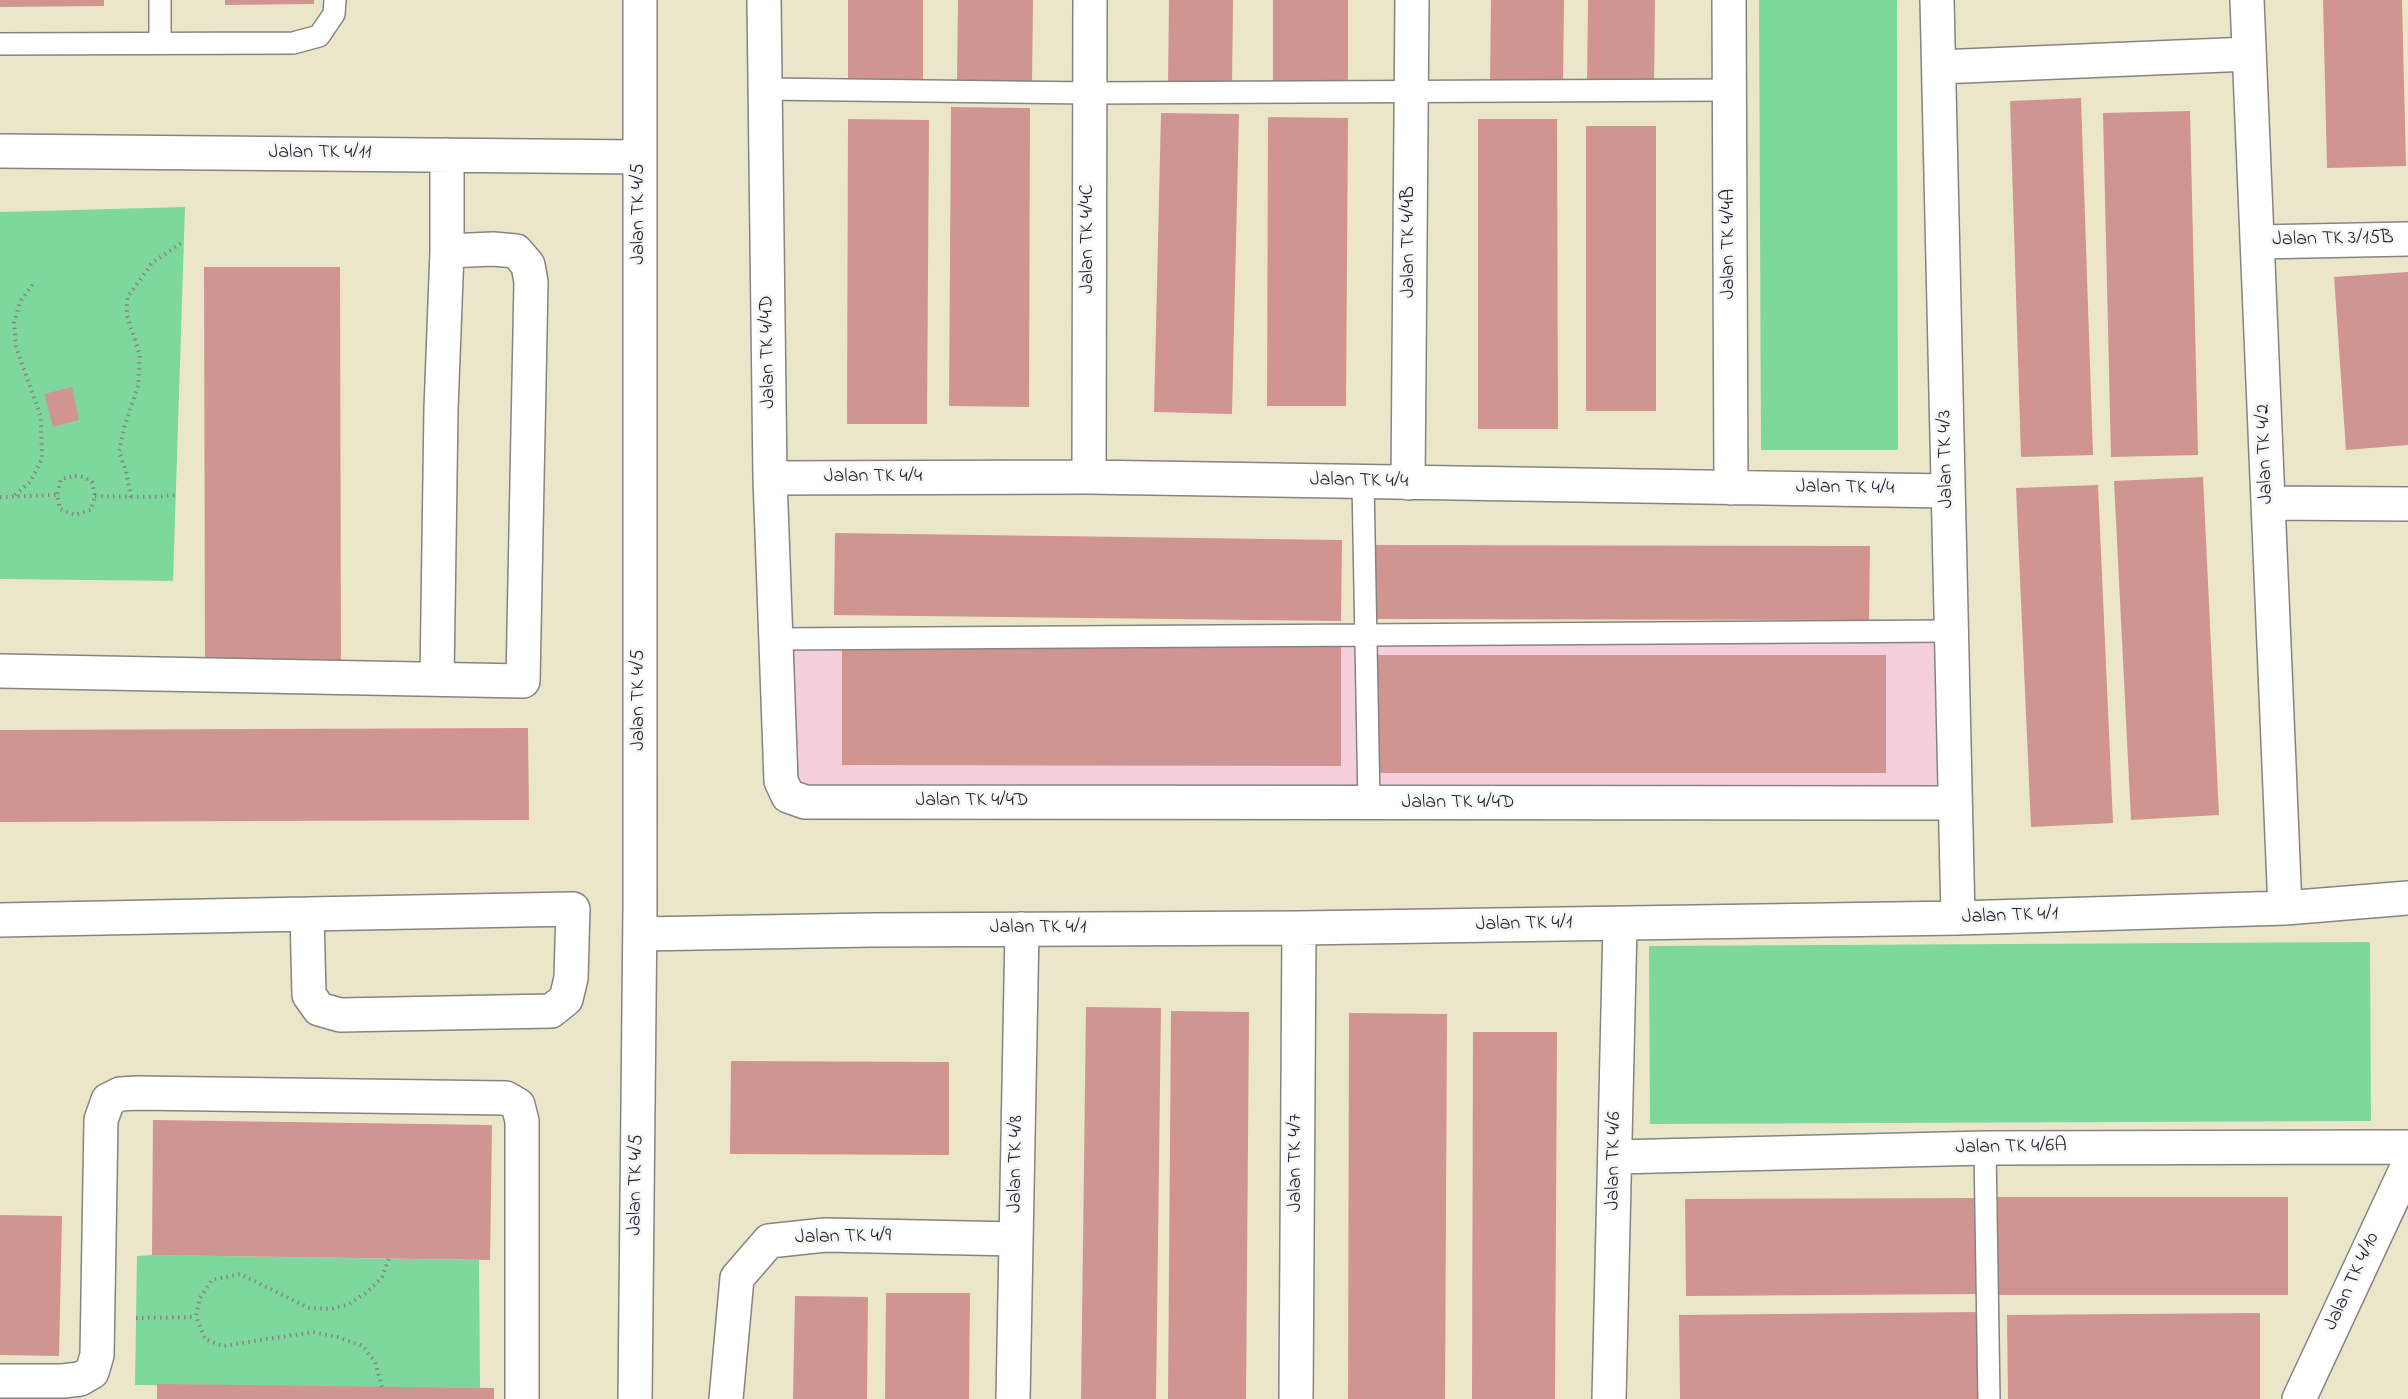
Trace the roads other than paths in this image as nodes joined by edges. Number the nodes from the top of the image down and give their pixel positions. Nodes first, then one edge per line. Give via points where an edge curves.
1 (160, 0) edge
2 (334, 0) edge
3 (640, 0) edge
4 (764, 0) edge
5 (1090, 0) edge
6 (1412, 0) edge
7 (1729, 0) edge
8 (1937, 0) edge
9 (2247, 0) edge
10 (160, 43) junction
11 (0, 44) edge
12 (2249, 54) junction
13 (1939, 67) junction
14 (765, 89) junction
15 (1729, 90) junction
16 (1412, 92) junction
17 (1089, 93) junction
18 (0, 151) edge
19 (447, 155) junction
20 (639, 156) junction
21 (2408, 239) edge
22 (2257, 242) junction
23 (447, 251) junction
24 (1089, 477) junction
25 (770, 478) junction
26 (1363, 482) junction
27 (1408, 483) junction
28 (1731, 488) junction
29 (1948, 491) junction
30 (2268, 503) junction
31 (2408, 504) edge
32 (1951, 631) junction
33 (1366, 634) junction
34 (777, 639) junction
35 (0, 671) edge
36 (437, 680) junction
37 (1954, 803) junction
38 (1369, 804) junction
39 (2408, 898) edge
40 (2285, 908) junction
41 (307, 914) junction
42 (1958, 918) junction
43 (0, 920) edge
44 (1620, 924) junction
45 (1299, 928) junction
46 (1022, 929) junction
47 (640, 934) junction
48 (2408, 1147) edge
49 (1985, 1148) junction
50 (1615, 1157) junction
51 (2408, 1165) edge
52 (1016, 1239) junction
53 (0, 1381) edge
54 (39, 1390) edge
55 (522, 1399) edge
56 (635, 1399) edge
57 (726, 1399) edge
58 (1013, 1399) edge
59 (1296, 1399) edge
60 (1609, 1399) edge
61 (1989, 1399) edge
62 (2299, 1399) edge

1 - 10 lane
2 - 10 lane via 334,14 319,36 310,39 293,43
3 - 20 street, Jalan TK 4/5
4 - 14 street, Jalan TK 4/4D
5 - 17 street, Jalan TK 4/4C
6 - 16 street, Jalan TK 4/4B
7 - 15 street, Jalan TK 4/4A
8 - 13 street, Jalan TK 4/3
9 - 12 street, Jalan TK 4/2
10 - 11 lane
12 - 13 street
12 - 22 street, Jalan TK 4/2
13 - 29 street, Jalan TK 4/3
14 - 17 lane
14 - 25 street, Jalan TK 4/4D
15 - 16 lane
15 - 28 street, Jalan TK 4/4A
16 - 17 lane
16 - 27 street, Jalan TK 4/4B
17 - 24 street, Jalan TK 4/4C
18 - 19 street, Jalan TK 4/11
19 - 20 street, Jalan TK 4/11
19 - 23 street
20 - 47 street, Jalan TK 4/5
21 - 22 street, Jalan TK 3/15B
22 - 30 street, Jalan TK 4/2
23 - 36 street
23 - 36 street via 516,252 528,266 531,282 523,681
24 - 25 street, Jalan TK 4/4
24 - 26 street, Jalan TK 4/4
25 - 34 street, Jalan TK 4/4D
26 - 27 street, Jalan TK 4/4
26 - 33 lane
27 - 28 street, Jalan TK 4/4
28 - 29 street, Jalan TK 4/4
29 - 32 street, Jalan TK 4/3
30 - 31 street
30 - 40 street, Jalan TK 4/2
32 - 33 lane
32 - 37 street, Jalan TK 4/3
33 - 34 lane
33 - 38 lane
34 - 38 street, Jalan TK 4/4D via 781,781 789,796 805,802
35 - 36 street
37 - 38 street, Jalan TK 4/4D
37 - 42 street, Jalan TK 4/3
39 - 40 street, Jalan TK 4/1
40 - 42 street, Jalan TK 4/1
41 - 41 street via 309,995 319,1009 340,1015 551,1011 566,999 571,978 573,909
41 - 43 street
42 - 44 street, Jalan TK 4/1
44 - 45 street, Jalan TK 4/1
44 - 50 street, Jalan TK 4/6
45 - 46 street, Jalan TK 4/1
45 - 59 street, Jalan TK 4/7
46 - 47 street, Jalan TK 4/1
46 - 52 street, Jalan TK 4/8
47 - 56 street, Jalan TK 4/5
48 - 49 street, Jalan TK 4/6A
49 - 50 street, Jalan TK 4/6A
49 - 61 lane
50 - 60 street, Jalan TK 4/6
51 - 62 street, Jalan TK 4/10
52 - 57 street, Jalan TK 4/9 via 825,1235 769,1241 737,1278
52 - 58 street, Jalan TK 4/8
53 - 54 street
54 - 55 street via 92,1372 97,1355 101,1120 108,1100 120,1094 137,1093 506,1098 518,1105 522,1121

